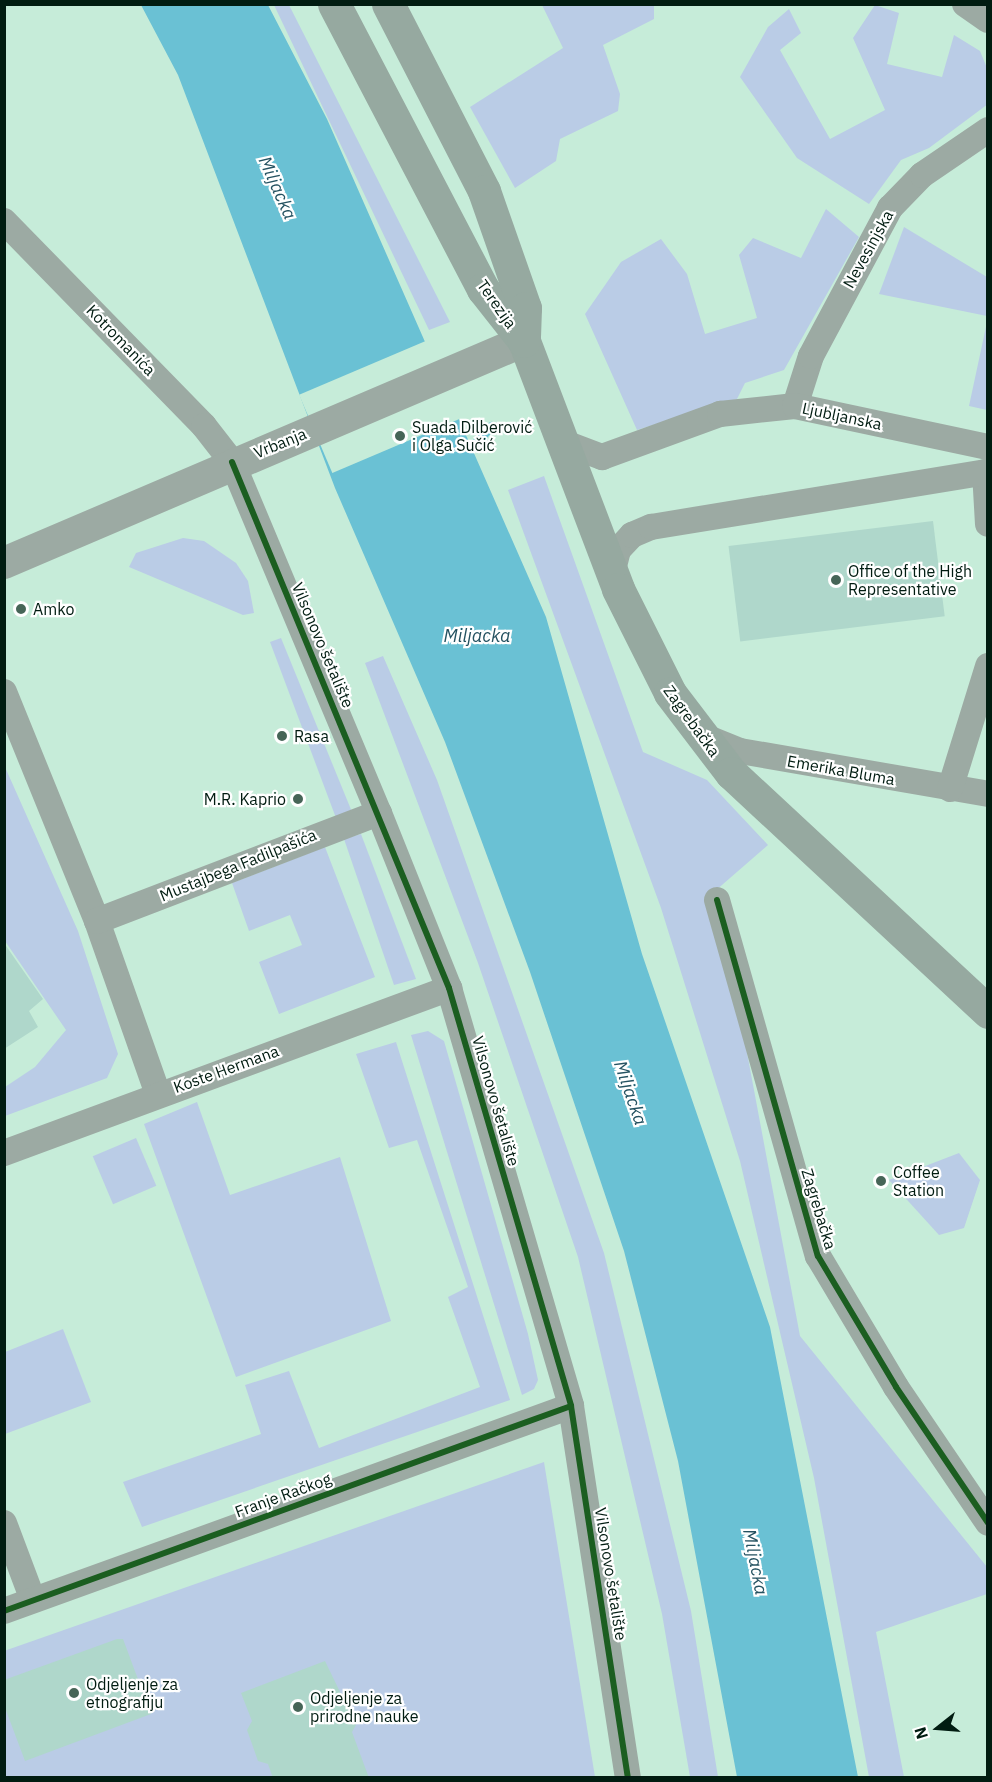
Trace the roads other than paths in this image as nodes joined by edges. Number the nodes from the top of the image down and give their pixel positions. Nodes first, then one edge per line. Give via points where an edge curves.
1 (334, 4) edge
2 (388, 4) edge
3 (965, 4) edge
4 (987, 20) edge
5 (987, 130) edge
6 (4, 221) edge
7 (524, 341) junction
8 (795, 405) junction
9 (562, 441) junction
10 (232, 462) junction
11 (987, 464) edge
12 (987, 524) edge
13 (4, 563) edge
14 (612, 574) junction
15 (987, 666) edge
16 (4, 693) edge
17 (698, 733) junction
18 (950, 789) junction
19 (987, 794) edge
20 (379, 813) junction
21 (717, 900) dead end
22 (98, 921) junction
23 (448, 988) junction
24 (987, 1012) edge
25 (158, 1094) junction
26 (4, 1153) edge
27 (571, 1406) junction
28 (4, 1523) edge
29 (987, 1523) edge
30 (33, 1600) junction
31 (4, 1611) edge
32 (628, 1778) edge

1 - 7 main road, Terezija via 483,289
2 - 7 main road, Terezija via 484,191 522,296
3 - 4 street
5 - 8 street, Nevesinjska via 922,175 890,208 811,356
6 - 10 street, Kotromanića via 204,426
7 - 9 main road, Zagrebačka
7 - 10 street, Vrbanja
8 - 9 street, Ljubljanska via 720,414 602,457
8 - 11 street, Ljubljanska
9 - 14 main road, Zagrebačka
10 - 13 street, Vrbanja
10 - 20 street, Vilsonovo šetalište
11 - 12 street
11 - 14 street via 651,527 632,535 618,550
14 - 17 main road, Zagrebačka via 648,656
15 - 18 street
16 - 22 street
17 - 18 street, Emerika Bluma via 747,753
17 - 24 main road, Zagrebačka via 731,773
18 - 19 street, Emerika Bluma
20 - 22 street, Mustajbega Fadilpašića
20 - 23 street, Vilsonovo šetalište
21 - 29 street, Zagrebačka via 818,1256 896,1387
22 - 25 street
23 - 25 street, Koste Hermana
23 - 27 street, Vilsonovo šetalište
25 - 26 street, Koste Hermana
27 - 30 street, Franje Račkog
27 - 32 street, Vilsonovo šetalište
28 - 30 street
30 - 31 street, Franje Račkog

